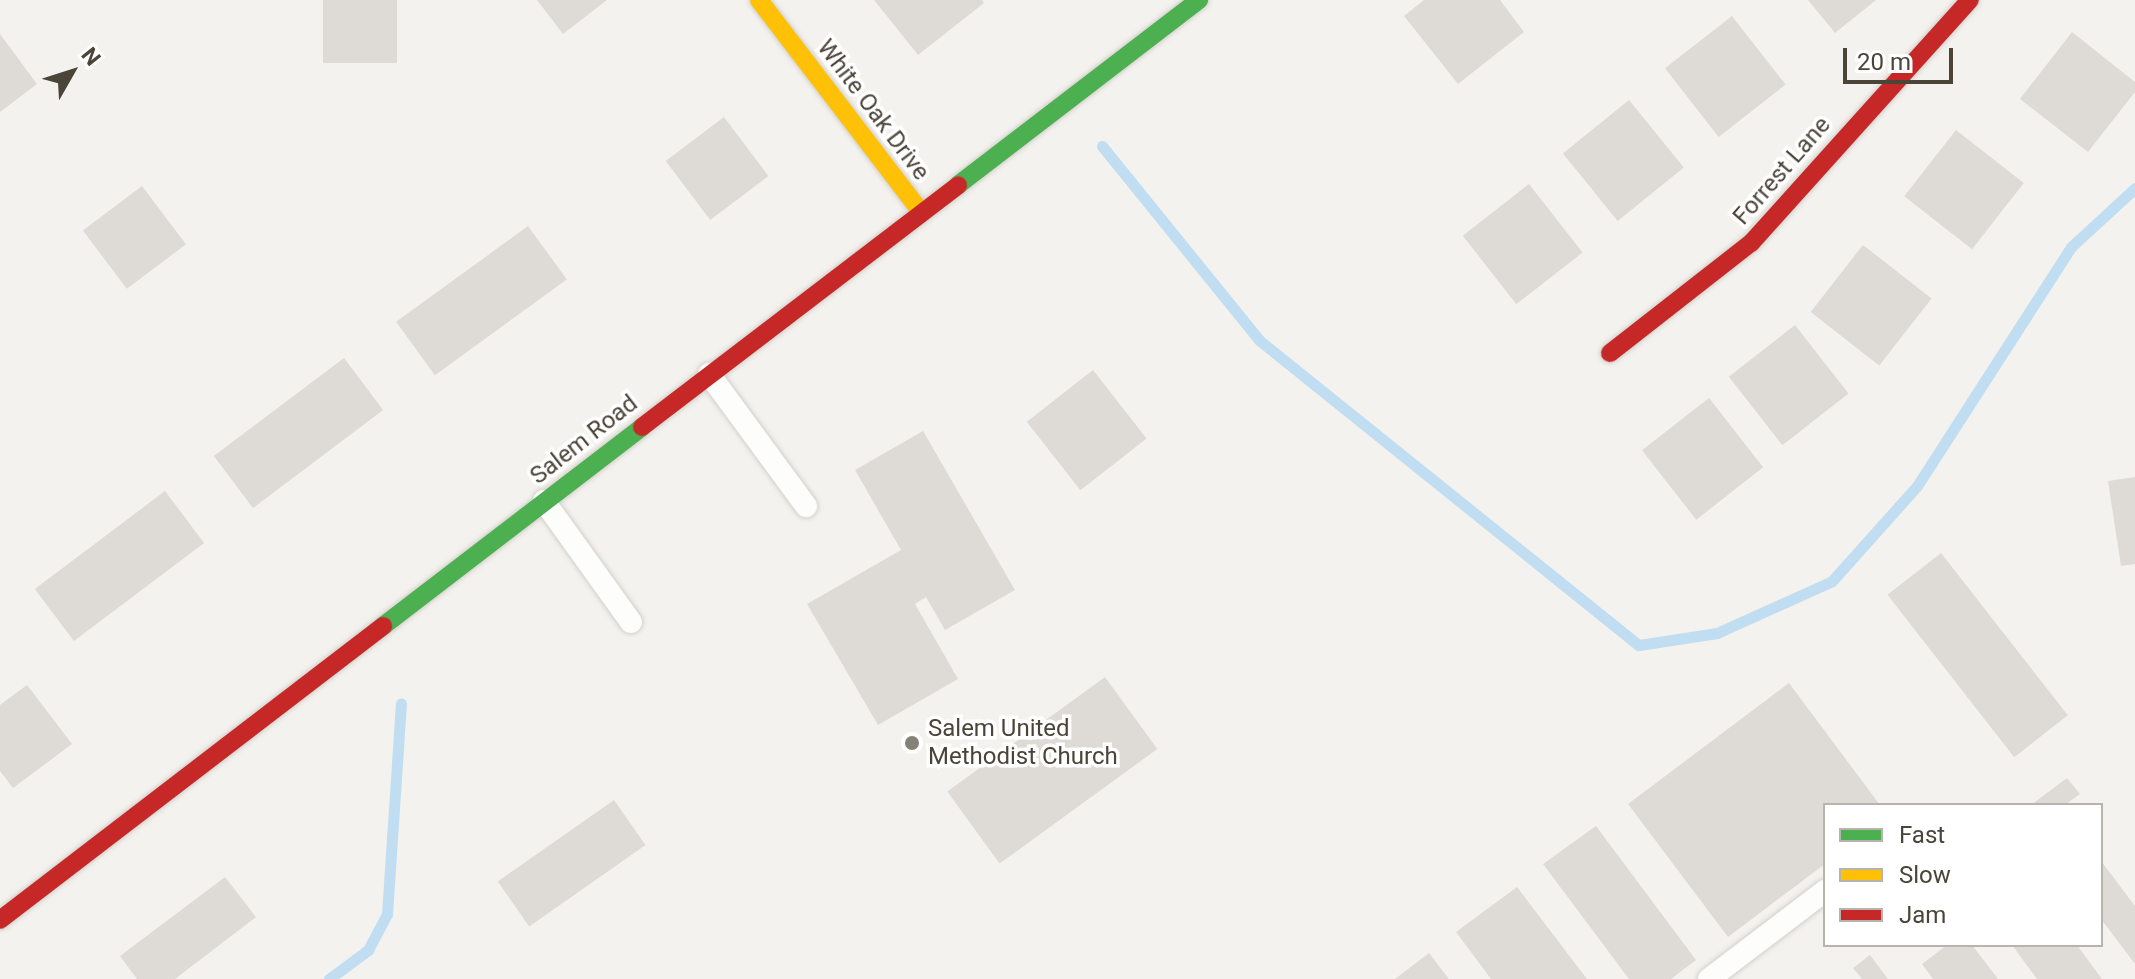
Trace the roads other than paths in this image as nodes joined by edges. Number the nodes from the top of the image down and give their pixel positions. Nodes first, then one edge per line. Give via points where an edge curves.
1 (759, 0) edge
2 (1199, 0) edge
3 (1970, 0) edge
4 (921, 212) junction
5 (1610, 353) dead end
6 (709, 374) junction
7 (544, 501) junction
8 (806, 506) dead end
9 (631, 622) dead end
10 (1823, 893) edge
11 (0, 920) edge
12 (1709, 979) edge

1 - 4 main road, White Oak Drive
2 - 4 main road, Salem Road
3 - 5 main road, Forrest Lane via 1751,243
4 - 6 main road, Salem Road
6 - 7 main road, Salem Road
6 - 8 lane
7 - 9 lane
7 - 11 main road, Salem Road
10 - 12 lane

